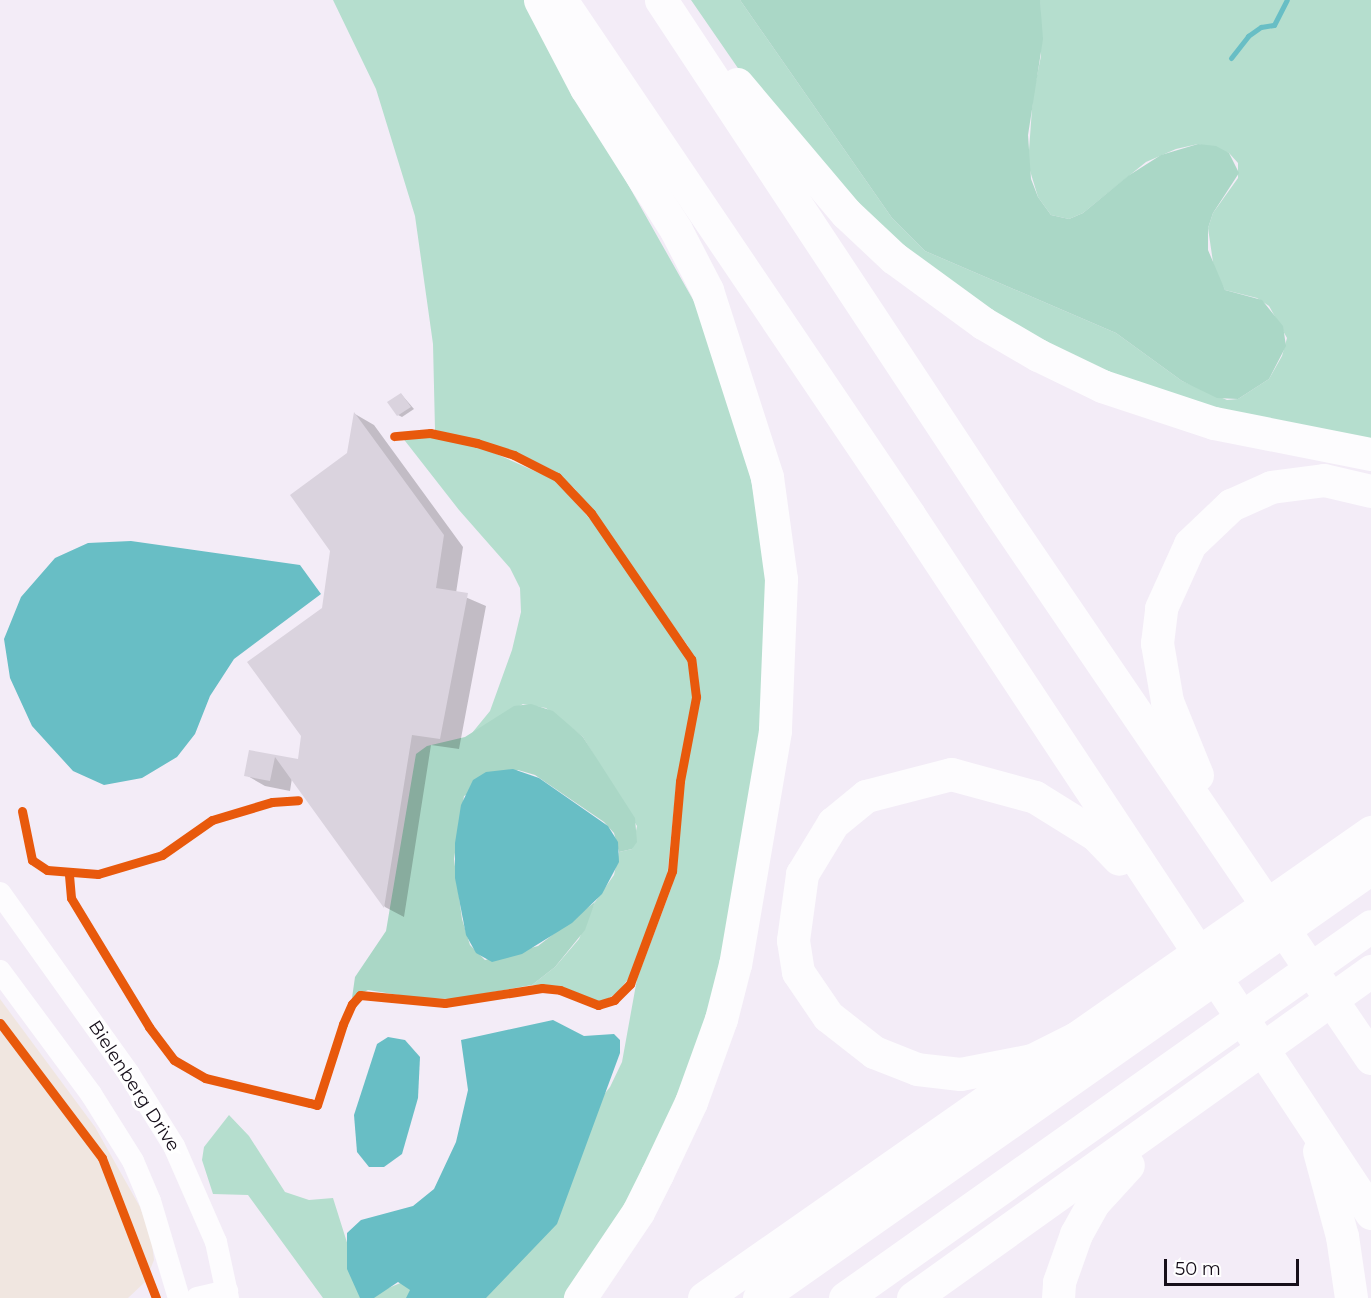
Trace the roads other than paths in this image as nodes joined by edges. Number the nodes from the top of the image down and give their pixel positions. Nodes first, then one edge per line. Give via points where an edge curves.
1 (540, 0) edge
2 (561, 0) edge
3 (661, 0) edge
4 (671, 0) edge
5 (1371, 454) edge
6 (1371, 491) edge
7 (1371, 824) edge
8 (1220, 832) junction
9 (1371, 832) edge
10 (1335, 858) junction
11 (1371, 868) edge
12 (0, 893) edge
13 (1172, 917) junction
14 (1371, 926) edge
15 (0, 970) edge
16 (1371, 971) edge
17 (1080, 1036) junction
18 (1364, 1047) edge
19 (1189, 1104) junction
20 (1313, 1129) junction
21 (1371, 1214) edge
22 (227, 1294) edge
23 (179, 1298) edge
24 (197, 1298) edge
25 (580, 1298) edge
26 (704, 1298) edge
27 (759, 1298) edge
28 (845, 1298) edge
29 (913, 1298) edge
30 (1058, 1298) edge
31 (1351, 1298) edge

1 - 25 highway via 586,88 676,230 707,290 767,477 782,579 775,731 735,964 721,1020 691,1102 648,1193
2 - 13 highway via 909,515
3 - 8 highway via 985,490
4 - 5 highway via 846,213 894,258 983,323 1102,386 1182,413
6 - 8 highway via 1324,480 1270,487 1231,505 1212,520 1178,564 1161,608 1158,663 1167,701
7 - 10 highway
8 - 18 highway
9 - 10 highway
10 - 17 highway
11 - 27 highway
12 - 22 street, Bielenberg Drive via 129,1074 174,1146 216,1242
13 - 17 highway via 1096,835 1035,797 951,774 866,796 833,823 802,874 792,940 801,979 843,1031 896,1062 951,1074 983,1072 1032,1060
13 - 20 highway
14 - 28 highway
15 - 23 street via 91,1094 133,1161 150,1201
16 - 19 highway
17 - 26 highway
19 - 29 highway
19 - 30 highway via 1094,1202 1070,1245
20 - 21 highway
20 - 31 highway via 1342,1236
22 - 24 street

